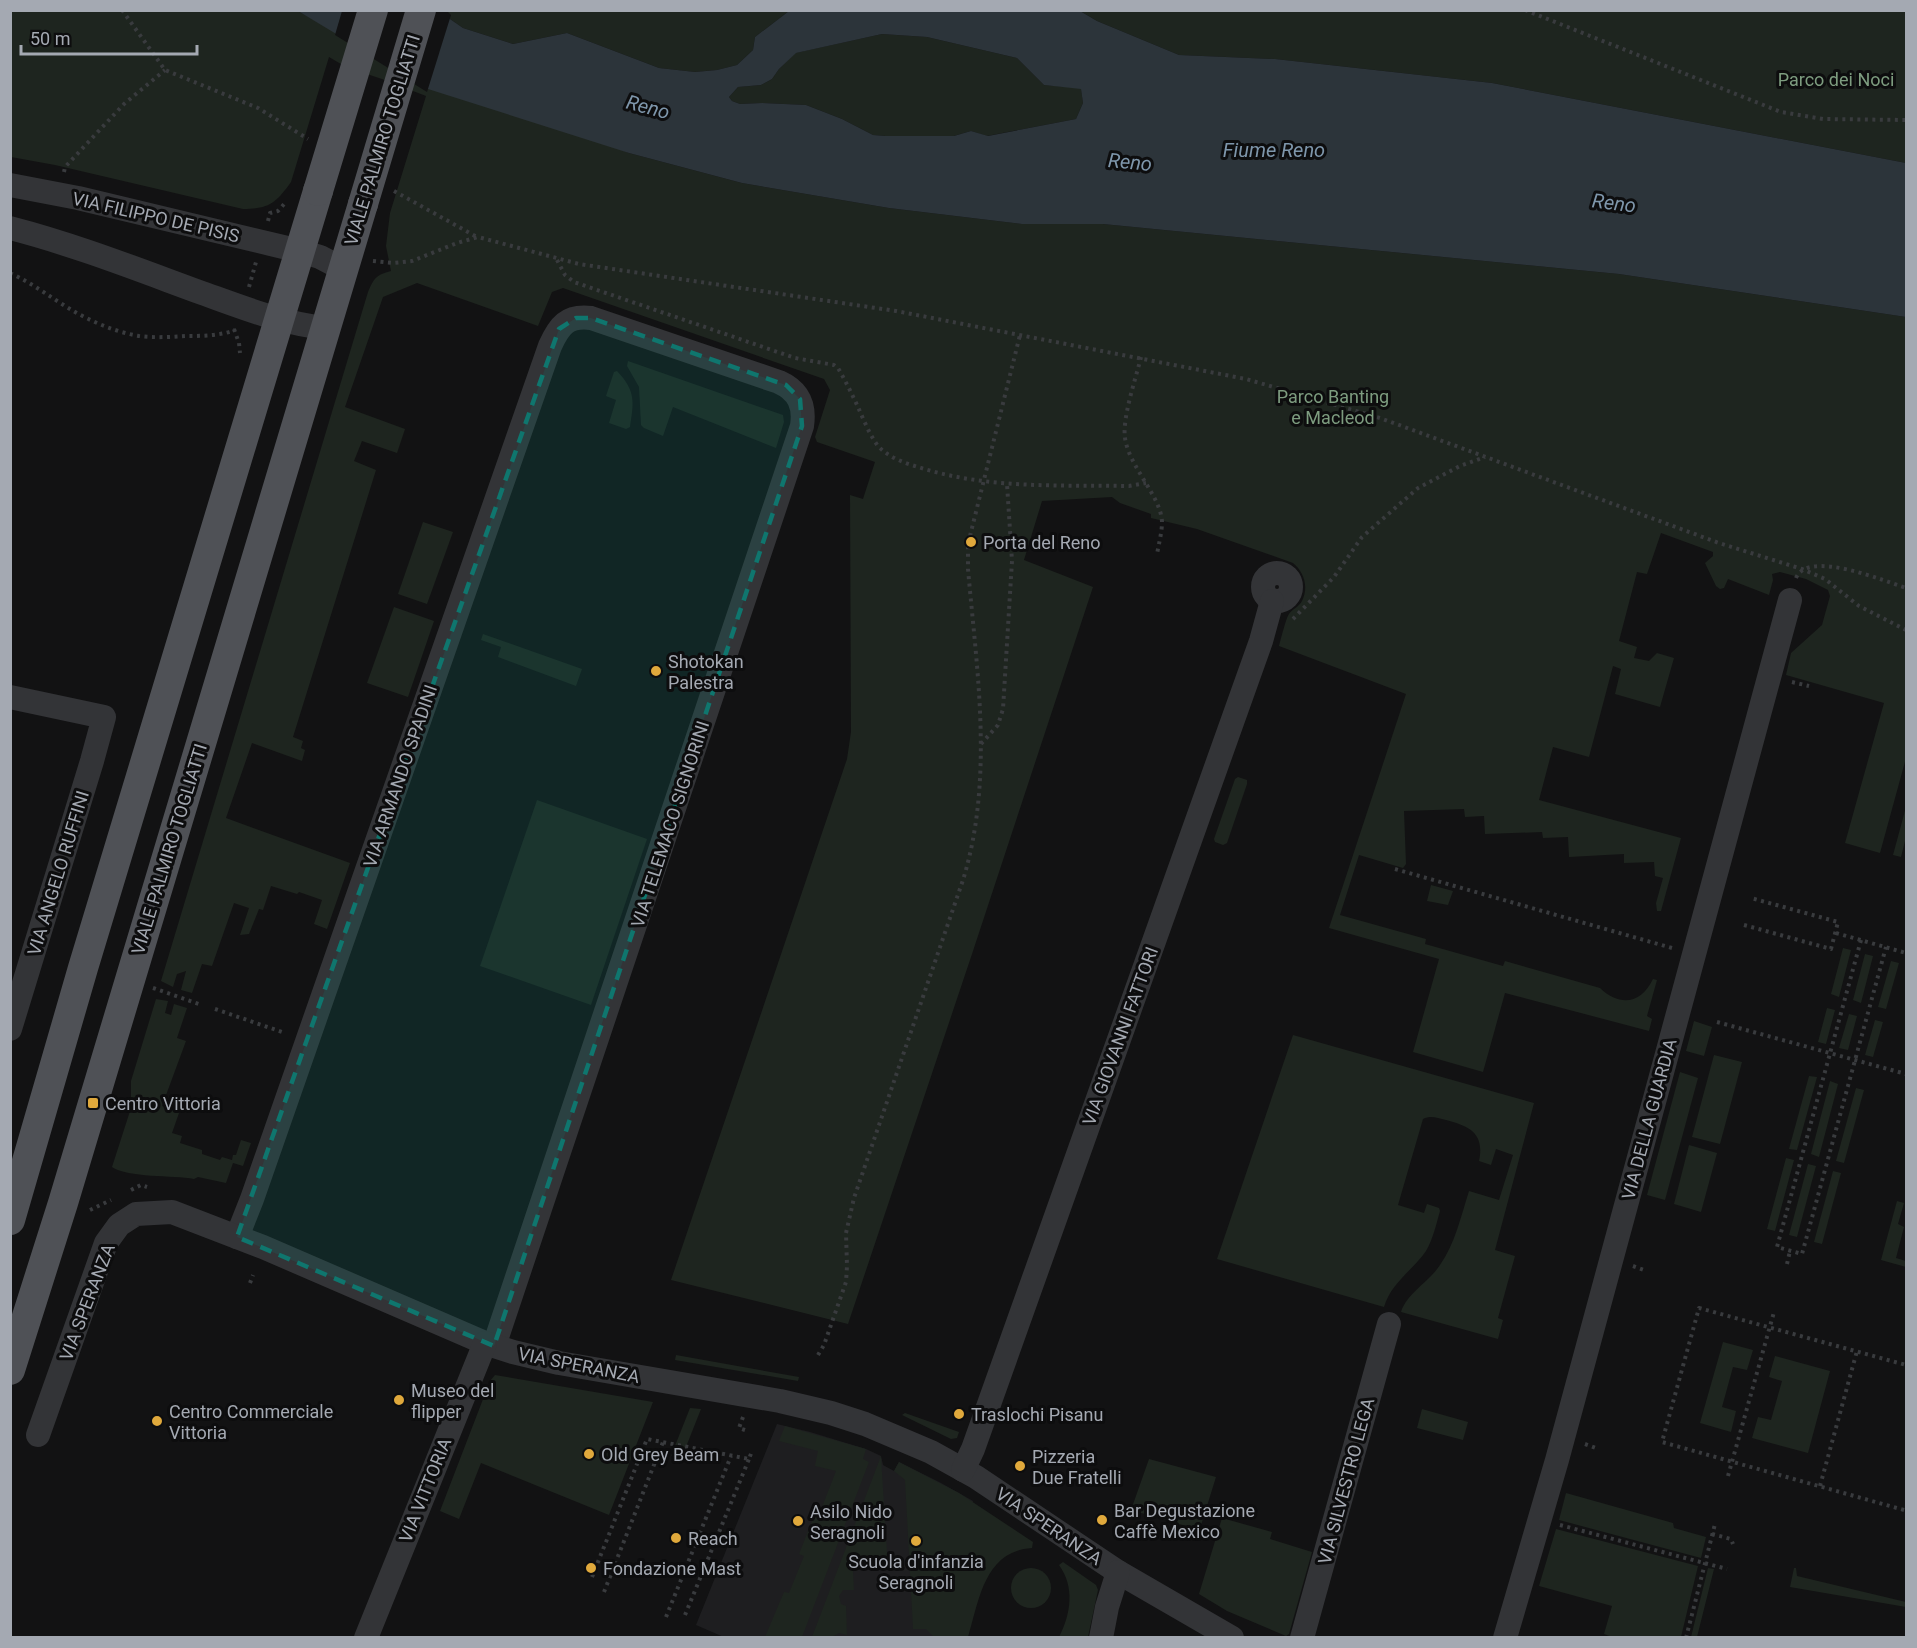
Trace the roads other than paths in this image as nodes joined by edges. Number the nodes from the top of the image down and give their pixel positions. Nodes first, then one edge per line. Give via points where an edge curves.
1 (373, 10) edge
2 (421, 10) edge
3 (10, 185) edge
4 (10, 228) edge
5 (300, 251) junction
6 (343, 269) junction
7 (280, 319) junction
8 (570, 320) joint
9 (325, 328) junction
10 (1790, 600) road end
11 (1272, 601) dead end
12 (10, 697) edge
13 (10, 1029) edge
14 (10, 1220) edge
15 (237, 1237) junction
16 (1389, 1324) dead end
17 (489, 1345) junction
18 (10, 1370) edge
19 (38, 1435) dead end
20 (963, 1470) junction
21 (1118, 1572) junction
22 (1231, 1637) edge
23 (366, 1638) edge
24 (1101, 1638) edge
25 (1302, 1638) edge
26 (1505, 1638) edge

1 - 5 main road, bridge
2 - 6 main road, VIALE PALMIRO TOGLIATTI, bridge
3 - 5 street, VIA FILIPPO DE PISIS
4 - 7 street
5 - 6 street, VIALE PALMIRO TOGLIATTI
5 - 7 main road
6 - 9 main road, VIALE PALMIRO TOGLIATTI
7 - 9 street
7 - 14 main road
8 - 15 street, VIA ARMANDO SPADINI via 559,329 550,346
8 - 17 street, VIA TELEMACO SIGNORINI via 591,318 779,382 800,399 803,416
9 - 18 main road, VIALE PALMIRO TOGLIATTI
10 - 26 street, VIA DELLA GUARDIA
11 - 20 street, VIA GIOVANNI FATTORI via 1250,672
12 - 13 street, VIA ANGELO RUFFINI via 104,717
15 - 17 street, VIA SPERANZA
15 - 19 street, VIA SPERANZA via 172,1212 136,1214 119,1225 106,1243
16 - 25 street, VIA SILVESTRO LEGA
17 - 20 street, VIA SPERANZA via 559,1363 822,1411 892,1435
17 - 23 street, VIA VITTORIA
20 - 21 street, VIA SPERANZA
21 - 22 street, VIA SPERANZA
21 - 24 street

